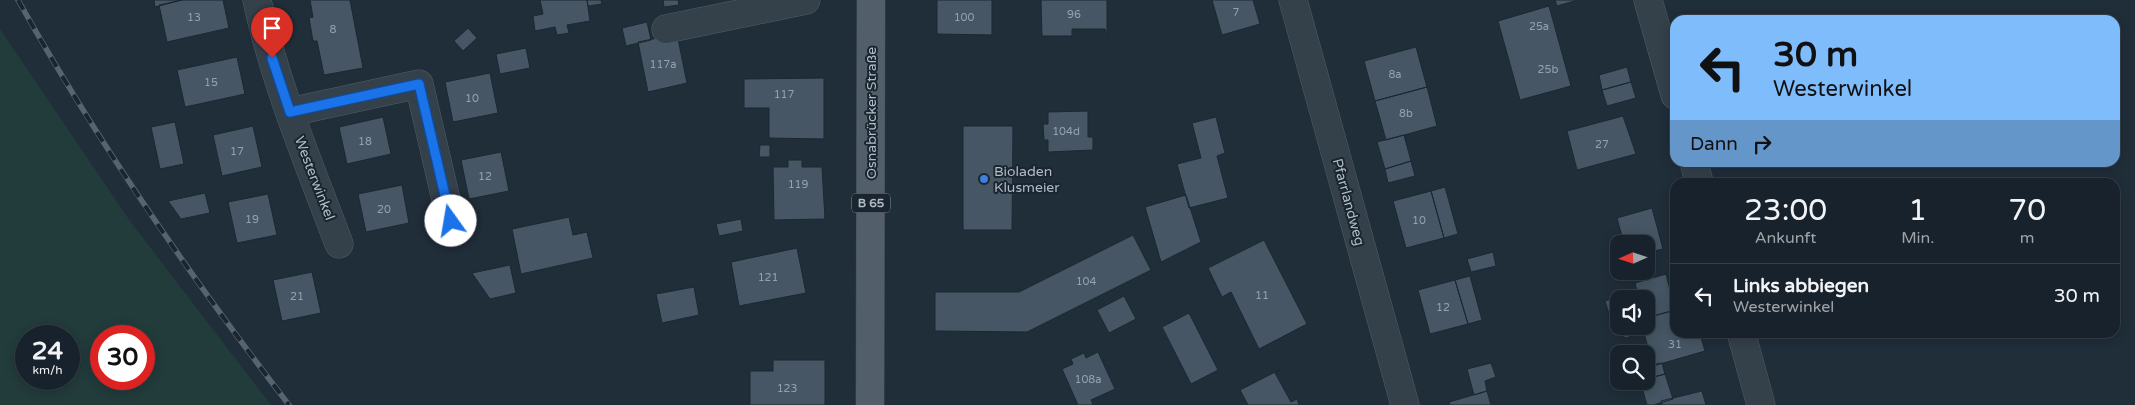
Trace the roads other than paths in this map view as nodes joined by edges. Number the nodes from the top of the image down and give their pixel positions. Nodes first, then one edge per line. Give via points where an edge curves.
1 (257, 0) edge
2 (806, 0) edge
3 (871, 0) edge
4 (1293, 0) edge
5 (1648, 0) edge
6 (666, 28) dead end
7 (1670, 78) edge
8 (290, 112) junction
9 (451, 221) dead end
10 (339, 244) dead end
11 (1743, 338) edge
12 (870, 405) edge
13 (1405, 405) edge
14 (1761, 405) edge

1 - 8 street, Westerwinkel via 265,40
2 - 6 street
3 - 12 main road, Osnabrücker Straße / B 65
4 - 13 street, Pfarrlandweg
5 - 7 street
8 - 9 street via 419,84
8 - 10 street, Westerwinkel
11 - 14 street

